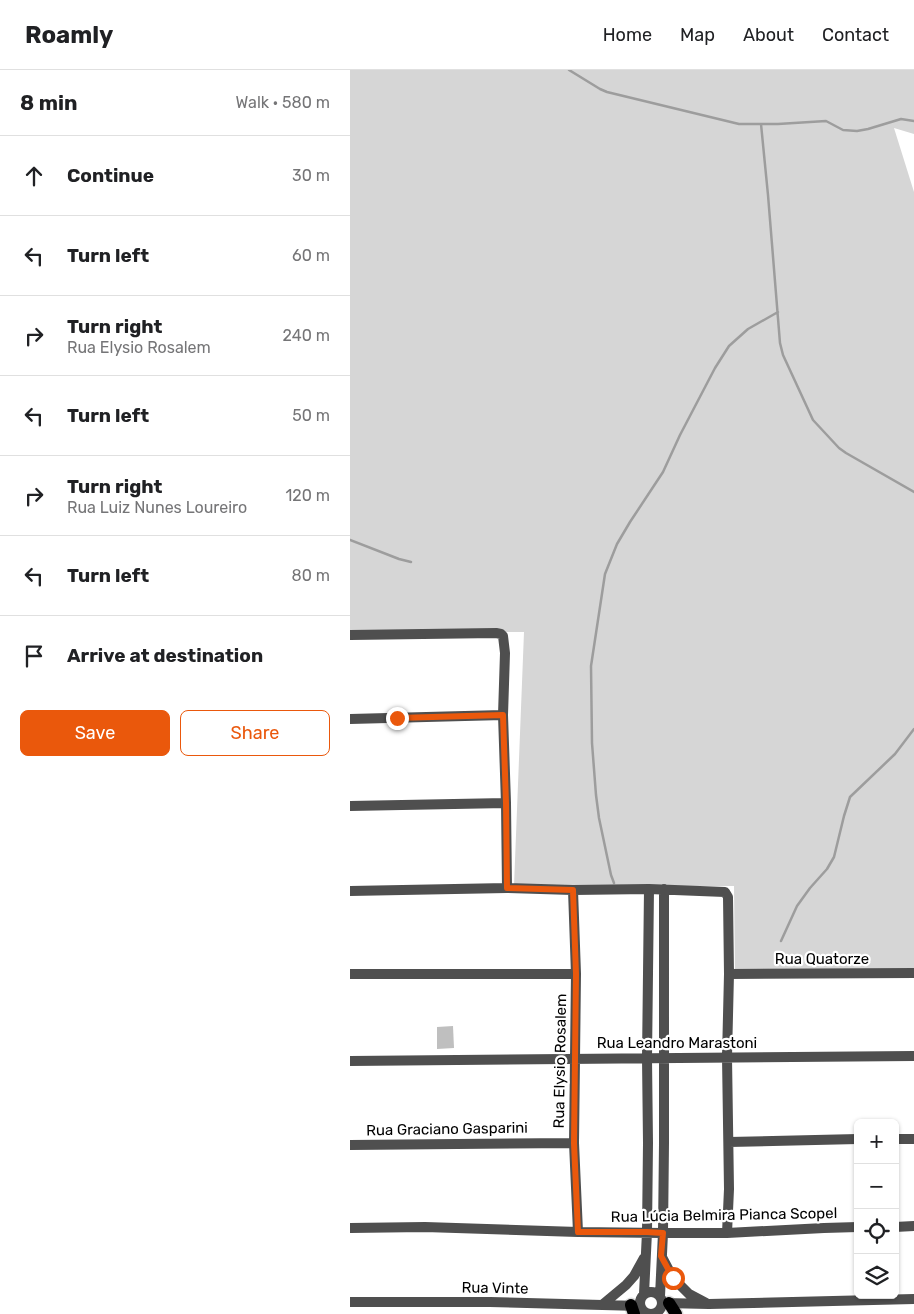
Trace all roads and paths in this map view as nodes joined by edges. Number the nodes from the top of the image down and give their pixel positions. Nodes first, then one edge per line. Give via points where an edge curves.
1 (350, 635) edge
2 (503, 715) junction
3 (350, 719) edge
4 (506, 803) junction
5 (350, 806) edge
6 (507, 888) junction
7 (649, 889) junction
8 (664, 889) junction
9 (573, 890) junction
10 (350, 891) edge
11 (648, 973) junction
12 (350, 974) edge
13 (576, 974) junction
14 (664, 974) junction
15 (729, 974) junction
16 (914, 974) edge
17 (914, 1056) edge
18 (727, 1057) junction
19 (648, 1058) junction
20 (664, 1058) junction
21 (575, 1059) junction
22 (350, 1061) edge
23 (899, 1139) edge
24 (914, 1139) edge
25 (854, 1140) edge
26 (729, 1142) junction
27 (574, 1143) junction
28 (648, 1143) junction
29 (664, 1143) junction
30 (350, 1145) edge
31 (899, 1226) edge
32 (914, 1226) edge
33 (854, 1227) edge
34 (350, 1228) edge
35 (578, 1232) junction
36 (647, 1232) junction
37 (663, 1233) junction
38 (727, 1233) junction
39 (645, 1255) junction
40 (661, 1256) junction
41 (644, 1294) junction
42 (914, 1299) edge
43 (350, 1302) edge
44 (666, 1304) edge
45 (709, 1304) junction
46 (602, 1305) junction
47 (635, 1308) edge

1 - 2 street via 501,634 504,638
2 - 3 street
2 - 4 street
4 - 5 street
4 - 6 street
6 - 9 street
6 - 10 street
7 - 8 street
7 - 9 street
7 - 11 street
8 - 14 street
8 - 15 street via 725,892 728,897
9 - 13 street, Rua Elysio Rosalem
11 - 14 street
11 - 19 street
12 - 13 street
13 - 21 street, Rua Elysio Rosalem
14 - 20 street
15 - 16 street, Rua Quatorze
15 - 18 street
17 - 18 street, Rua Leandro Marastoni
18 - 20 street, Rua Leandro Marastoni
18 - 26 street
19 - 20 street, Rua Leandro Marastoni
19 - 21 street, Rua Leandro Marastoni
19 - 28 street
20 - 29 street
21 - 22 street, Rua Leandro Marastoni
21 - 27 street, Rua Elysio Rosalem
23 - 24 street
25 - 26 street
26 - 38 street
27 - 30 street, Rua Graciano Gasparini
27 - 35 street, Rua Elysio Rosalem
28 - 29 street
28 - 36 street
29 - 37 street
31 - 32 street
33 - 38 street, Rua Lúcia Belmira Pianca Scopel
34 - 35 street, Rua Lúcia Belmira Pianca Scopel
35 - 36 street, Rua Lúcia Belmira Pianca Scopel
36 - 37 street, Rua Lúcia Belmira Pianca Scopel
36 - 39 street
37 - 38 street, Rua Lúcia Belmira Pianca Scopel
37 - 40 street
39 - 41 street
39 - 46 street via 634,1276
40 - 44 street
40 - 45 street via 673,1278 689,1294
41 - 44 street via 654,1292
41 - 47 street
42 - 45 street
43 - 46 street, Rua Vinte
44 - 45 street
44 - 47 street, Rua Vinte via 650,1314
46 - 47 street, Rua Vinte

